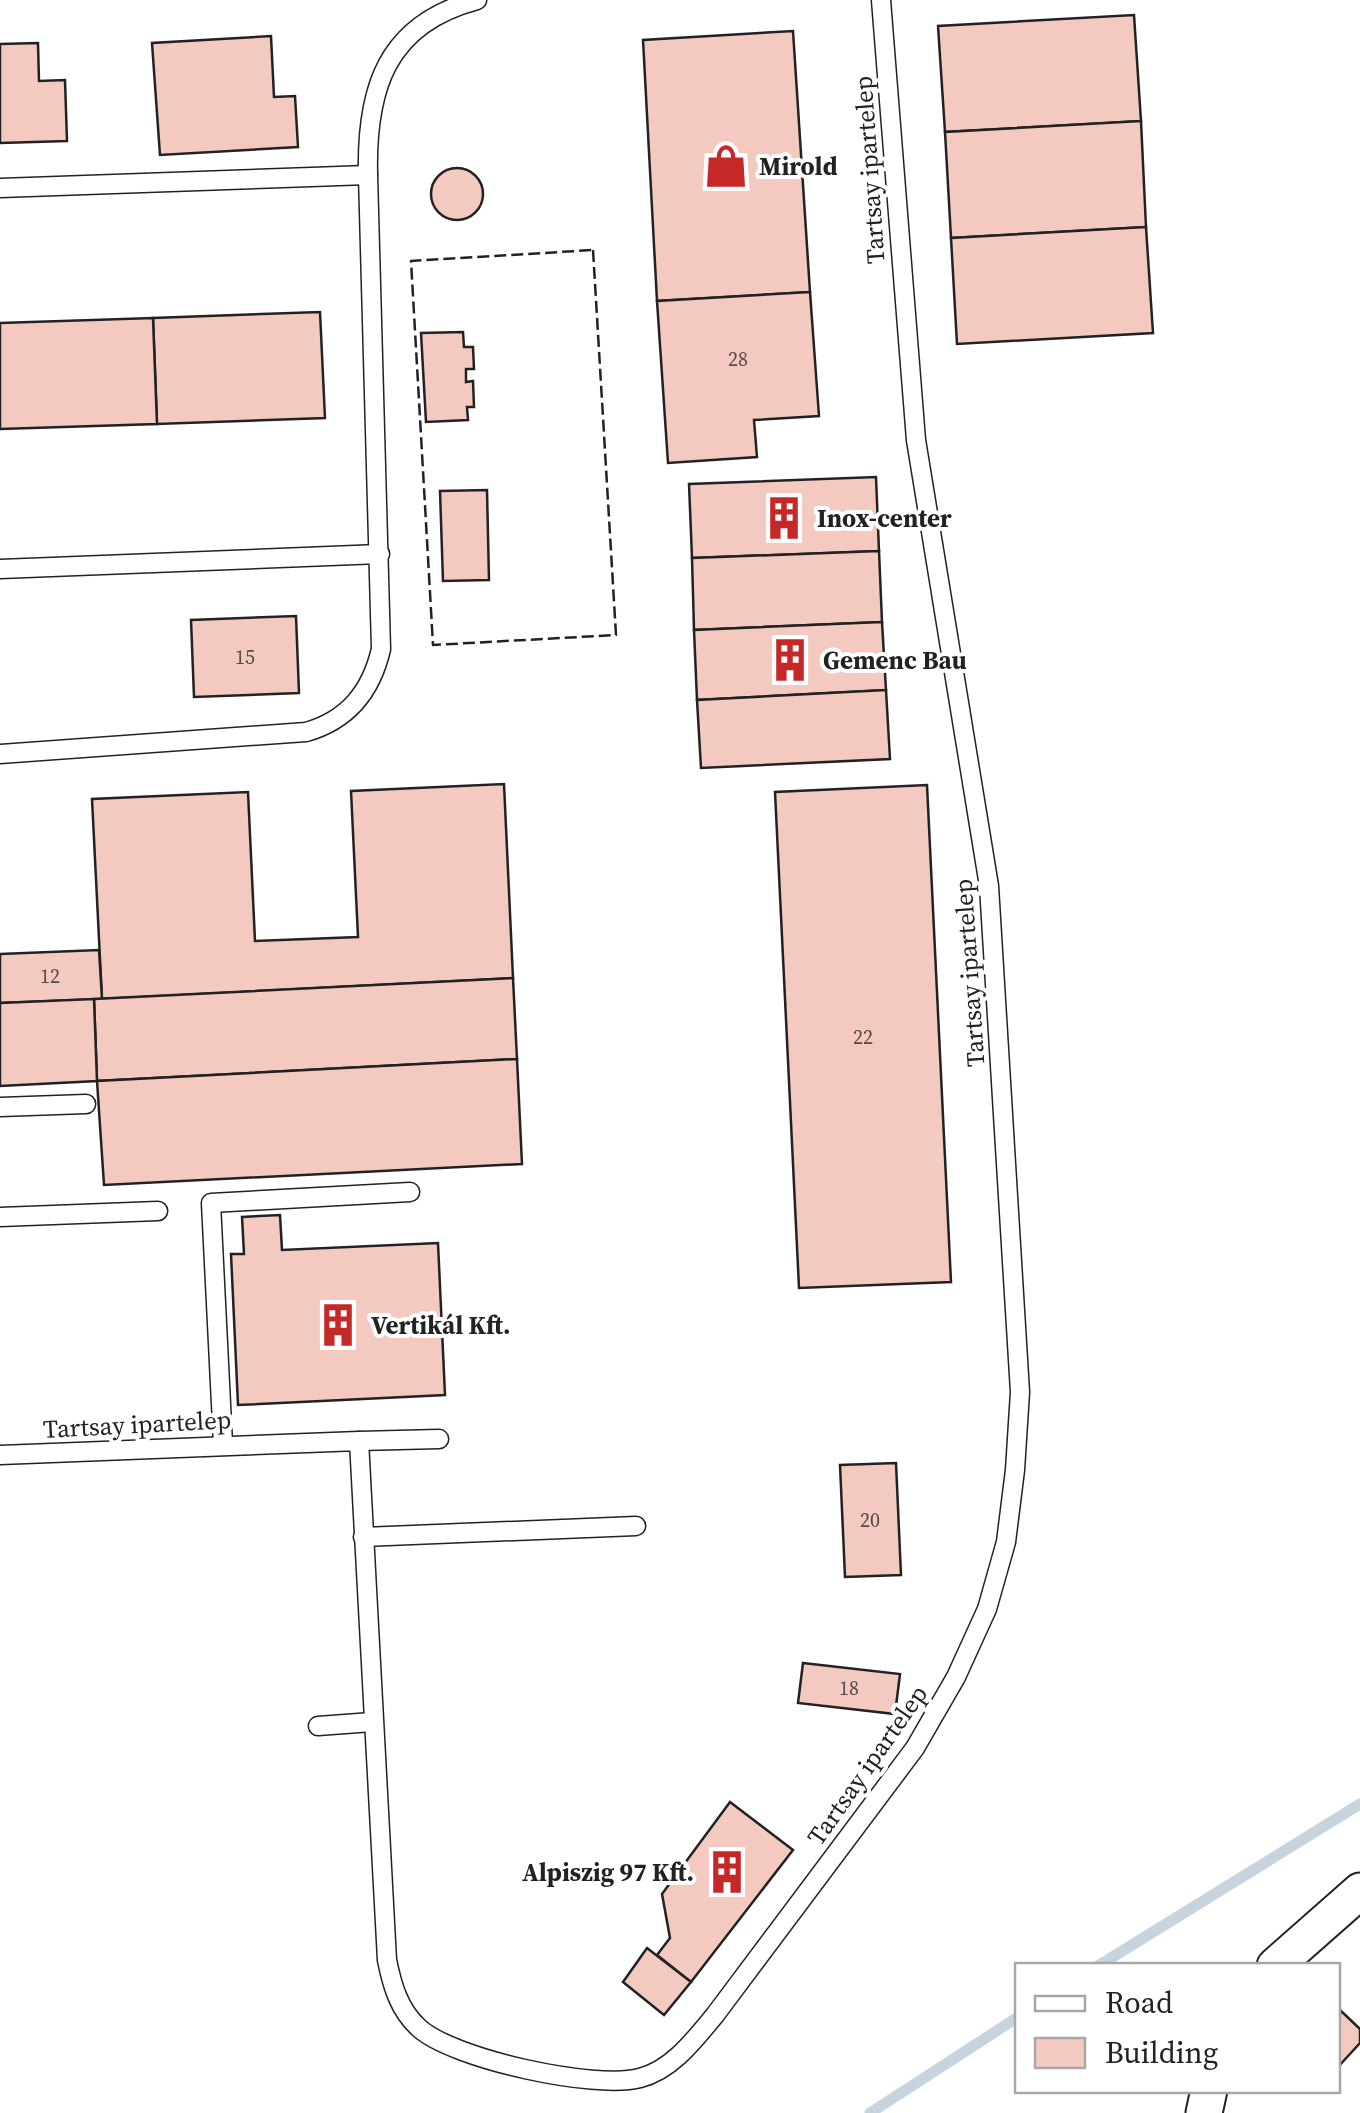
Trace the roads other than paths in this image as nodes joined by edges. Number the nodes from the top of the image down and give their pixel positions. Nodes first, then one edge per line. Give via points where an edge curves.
1 (477, 0) edge
2 (881, 0) edge
3 (368, 175) junction
4 (0, 188) edge
5 (380, 554) junction
6 (0, 569) edge
7 (0, 754) edge
8 (86, 1104) dead end
9 (0, 1107) edge
10 (410, 1192) dead end
11 (158, 1211) dead end
12 (0, 1217) edge
13 (439, 1438) dead end
14 (358, 1441) junction
15 (223, 1444) junction
16 (0, 1455) edge
17 (636, 1526) dead end
18 (363, 1537) junction
19 (372, 1722) junction
20 (318, 1726) dead end
21 (1360, 1891) edge
22 (1278, 1963) edge

1 - 3 lane via 439,14 397,48 371,102
2 - 19 lane, Tartsay ipartelep via 916,440 990,886 1020,1392 1006,1542 987,1609 916,1748 691,2044 640,2078 596,2080 458,2052 403,2009 387,1960
3 - 4 lane
3 - 5 lane
5 - 6 lane
5 - 7 lane via 375,674 354,705 326,726
8 - 9 lane
10 - 15 lane via 210,1203
11 - 12 lane
13 - 14 lane
14 - 15 lane, Tartsay ipartelep
14 - 18 lane, Tartsay ipartelep
15 - 16 lane, Tartsay ipartelep
17 - 18 lane
18 - 19 lane, Tartsay ipartelep
19 - 20 lane
21 - 22 street

